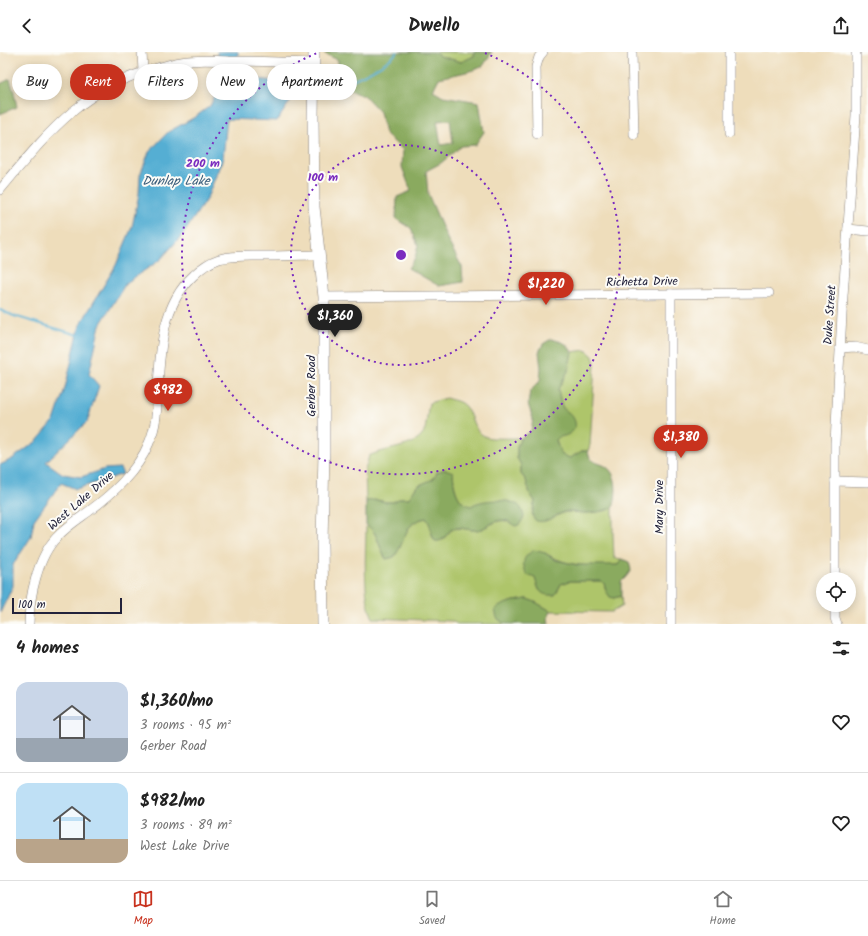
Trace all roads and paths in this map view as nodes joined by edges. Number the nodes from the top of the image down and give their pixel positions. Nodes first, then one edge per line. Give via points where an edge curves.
1 (142, 52) edge
2 (543, 52) edge
3 (632, 52) edge
4 (729, 52) edge
5 (856, 52) edge
6 (314, 58) edge
7 (143, 64) edge
8 (173, 64) edge
9 (134, 76) edge
10 (537, 134) dead end
11 (729, 134) dead end
12 (634, 135) dead end
13 (0, 190) edge
14 (848, 229) junction
15 (868, 231) edge
16 (319, 255) junction
17 (769, 293) dead end
18 (671, 294) junction
19 (324, 297) junction
20 (840, 348) junction
21 (868, 350) edge
22 (835, 481) junction
23 (868, 482) edge
24 (835, 572) edge
25 (835, 612) edge
26 (29, 624) edge
27 (322, 624) edge
28 (671, 624) edge
29 (837, 624) edge

1 - 7 street
2 - 10 street via 536,67
3 - 12 street
4 - 11 street
5 - 14 street, Duke Street via 856,115
6 - 8 street via 211,60
6 - 16 street, Gerber Road via 314,207
9 - 13 street via 108,87 71,112 42,140
14 - 15 street
14 - 20 street, Duke Street
16 - 19 street, Gerber Road
16 - 26 street, West Lake Drive via 227,257 202,268 184,286 172,305 163,332 157,412 150,442 125,479 64,530 49,547 36,578
17 - 18 street, Richetta Drive
18 - 19 street, Richetta Drive
18 - 28 street, Mary Drive
19 - 27 street, Gerber Road
20 - 21 street via 855,347
20 - 22 street, Duke Street
22 - 23 street
22 - 24 street, Duke Street
25 - 29 street

